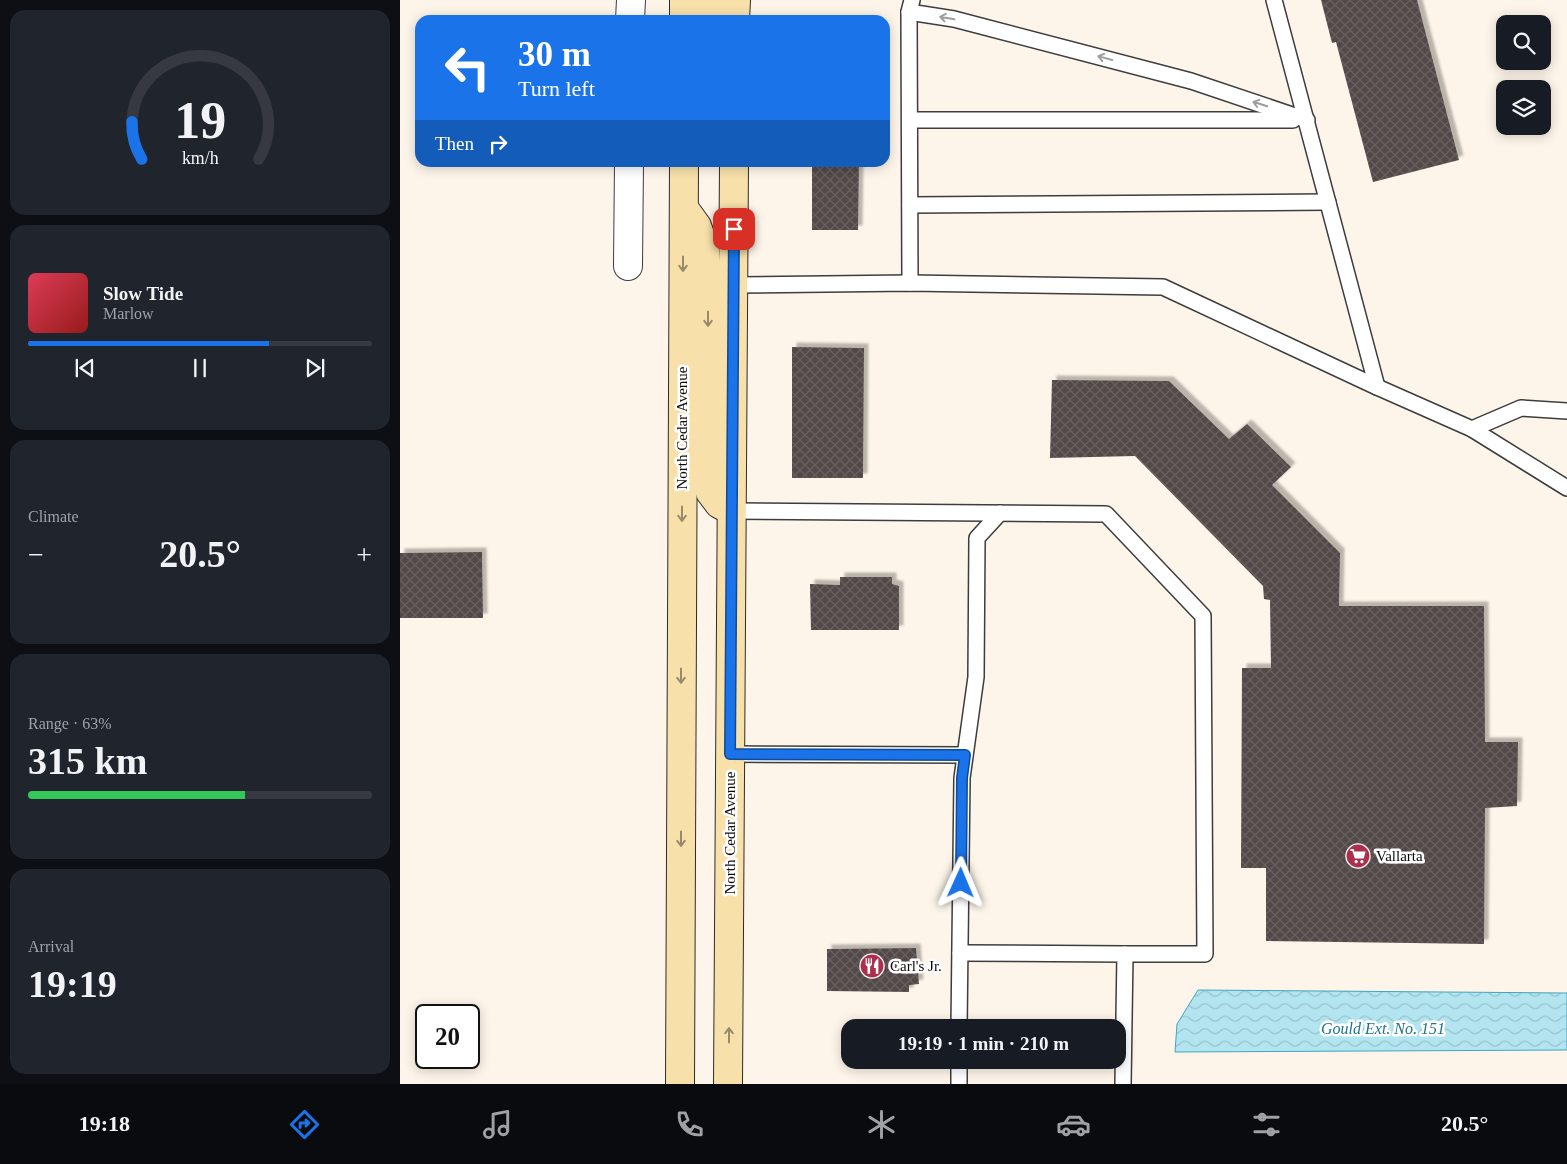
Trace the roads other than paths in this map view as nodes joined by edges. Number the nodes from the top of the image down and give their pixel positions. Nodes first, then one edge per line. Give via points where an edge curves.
1 (630, 0) edge
2 (684, 0) edge
3 (708, 0) edge
4 (736, 0) edge
5 (1274, 0) edge
6 (911, 6) edge
7 (630, 15) edge
8 (684, 15) edge
9 (708, 15) edge
10 (736, 15) edge
11 (910, 120) junction
12 (1307, 120) junction
13 (629, 167) edge
14 (684, 167) edge
15 (732, 167) edge
16 (1328, 202) junction
17 (910, 205) junction
18 (683, 206) junction
19 (628, 266) dead end
20 (910, 283) junction
21 (734, 285) junction
22 (1377, 386) junction
23 (1567, 411) edge
24 (1472, 429) junction
25 (1567, 488) edge
26 (732, 511) junction
27 (1000, 513) junction
28 (730, 754) junction
29 (965, 755) junction
30 (960, 953) junction
31 (1124, 954) junction
32 (959, 1019) edge
33 (959, 1069) edge
34 (680, 1084) edge
35 (728, 1084) edge
36 (959, 1084) edge
37 (1123, 1084) edge

1 - 7 street
2 - 8 main road
3 - 9 main road
4 - 10 main road
5 - 12 lane
6 - 11 lane
12 -> 6 lane via 1191,81
11 - 12 lane
11 - 17 lane
12 - 16 lane
13 - 19 street
14 - 18 main road, North Cedar Avenue
15 - 21 main road, North Cedar Avenue
16 - 17 lane
16 - 22 lane
17 - 20 lane
18 -> 26 main road via 697,226 705,249 708,298 705,472 710,492 719,504
18 -> 34 main road, North Cedar Avenue
20 - 21 lane
20 - 22 lane via 1163,287
21 - 26 main road, North Cedar Avenue
22 - 24 lane
23 - 24 lane via 1521,408
24 - 25 lane
26 - 27 lane
26 - 28 main road, North Cedar Avenue
27 - 29 lane via 977,538 976,677
27 - 31 lane via 1106,514 1203,616 1205,954
28 - 29 lane
35 -> 28 main road, North Cedar Avenue
29 - 30 lane
30 - 31 lane
30 - 32 lane
31 - 37 lane
33 - 36 lane

